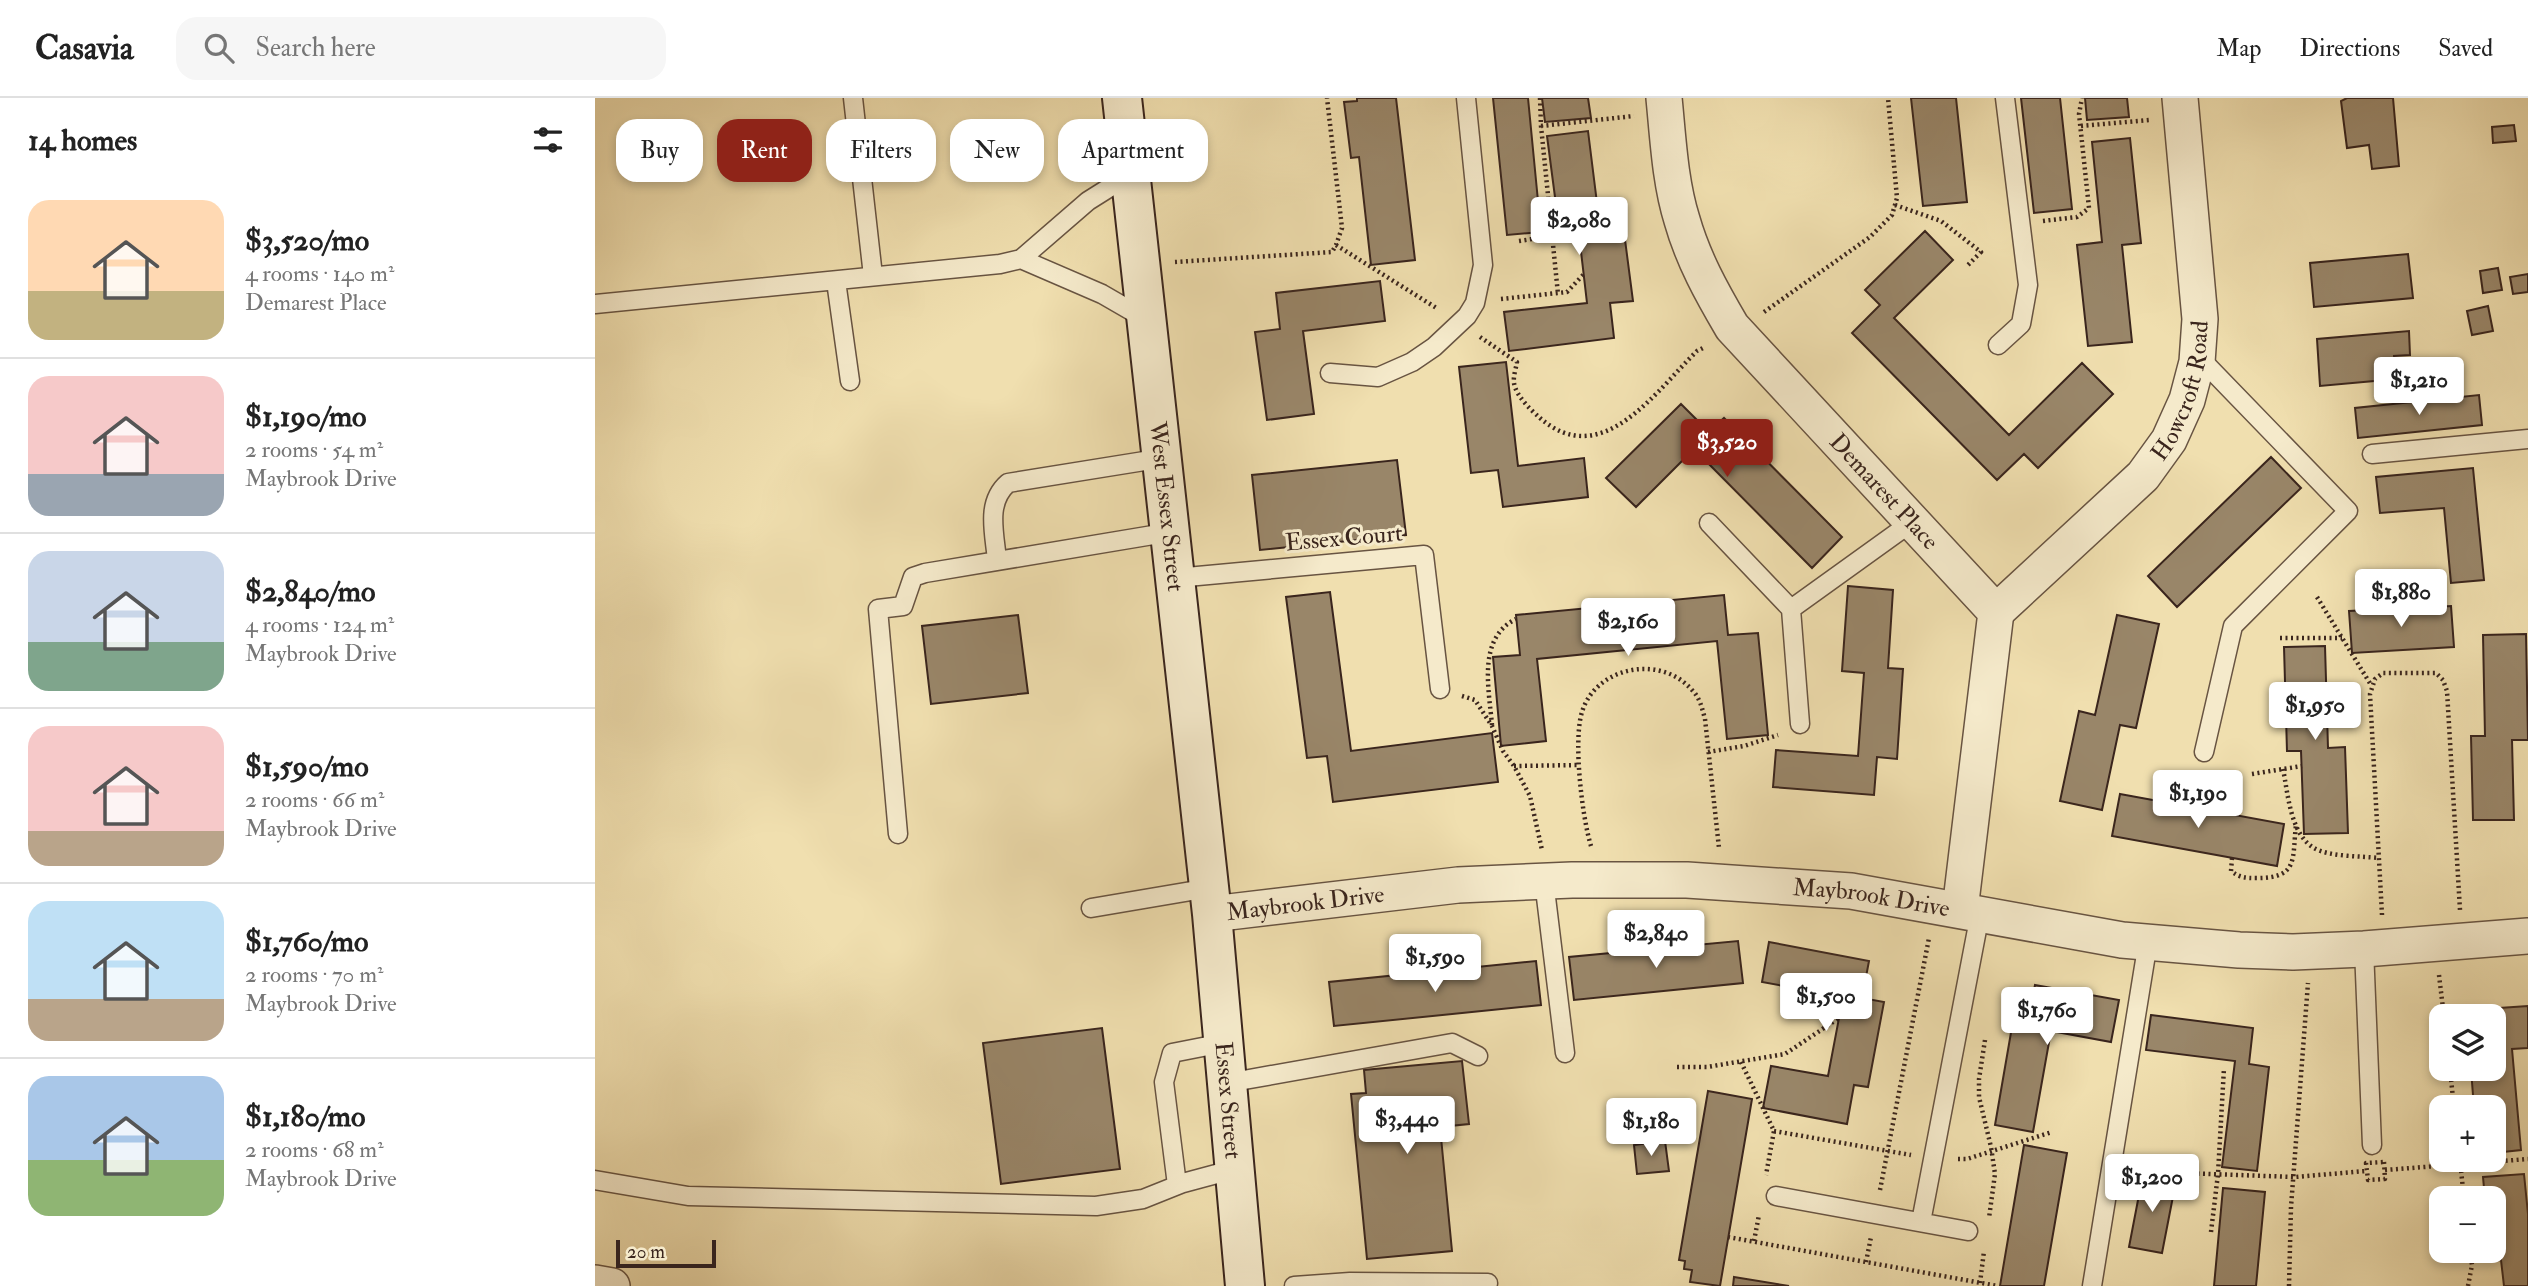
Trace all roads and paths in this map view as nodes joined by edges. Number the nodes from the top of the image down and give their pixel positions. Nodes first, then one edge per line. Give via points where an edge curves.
1 (853, 98) edge
2 (1122, 98) edge
3 (1327, 98) edge
4 (1466, 98) edge
5 (1540, 98) edge
6 (1888, 98) edge
7 (2005, 98) edge
8 (2082, 98) edge
9 (1665, 105) edge
10 (2181, 107) edge
11 (1124, 119) edge
12 (1541, 126) junction
13 (2081, 126) junction
14 (1118, 182) edge
15 (1132, 182) edge
16 (1895, 205) junction
17 (2022, 223) junction
18 (1552, 236) junction
19 (1519, 241) dead end
20 (1336, 245) junction
21 (1021, 259) junction
22 (1141, 265) junction
23 (1967, 266) dead end
24 (1584, 274) dead end
25 (873, 276) junction
26 (837, 281) junction
27 (1558, 294) junction
28 (1497, 300) dead end
29 (595, 304) edge
30 (1148, 320) junction
31 (1459, 323) junction
32 (1736, 332) junction
33 (1998, 345) dead end
34 (2197, 355) junction
35 (1330, 373) dead end
36 (850, 382) dead end
37 (2528, 439) edge
38 (2372, 454) dead end
39 (1163, 457) junction
40 (1912, 522) junction
41 (1709, 523) dead end
42 (1171, 532) junction
43 (997, 561) junction
44 (1176, 578) junction
45 (2317, 597) dead end
46 (1791, 609) junction
47 (1996, 612) junction
48 (1516, 619) dead end
49 (2280, 638) dead end
50 (2343, 638) junction
51 (2372, 685) junction
52 (1440, 689) joint
53 (1800, 723) joint
54 (1492, 726) junction
55 (1708, 752) junction
56 (2204, 752) dead end
57 (1580, 765) junction
58 (1514, 766) junction
59 (2302, 766) dead end
60 (2283, 769) junction
61 (2252, 774) dead end
62 (2296, 824) junction
63 (898, 834) dead end
64 (2232, 858) dead end
65 (2379, 858) junction
66 (1602, 880) junction
67 (1548, 881) junction
68 (1724, 882) junction
69 (1211, 901) junction
70 (1091, 908) dead end
71 (1958, 910) junction
72 (2528, 936) edge
73 (2461, 941) junction
74 (2148, 942) junction
75 (2374, 948) junction
76 (2310, 951) junction
77 (1839, 1018) dead end
78 (1985, 1039) dead end
79 (1223, 1043) junction
80 (1565, 1053) dead end
81 (1478, 1056) dead end
82 (1741, 1062) junction
83 (1677, 1067) dead end
84 (2224, 1068) dead end
85 (1227, 1083) junction
86 (2372, 1145) dead end
87 (2528, 1159) edge
88 (2506, 1160) edge
89 (2429, 1165) edge
90 (1235, 1169) junction
91 (2385, 1170) dead end
92 (2367, 1171) dead end
93 (2181, 1173) dead end
94 (2218, 1174) junction
95 (2295, 1177) junction
96 (595, 1180) edge
97 (1177, 1185) junction
98 (1770, 1191) joint
99 (1759, 1214) dead end
100 (1875, 1214) junction
101 (1921, 1222) junction
102 (1987, 1228) dead end
103 (1968, 1231) dead end
104 (2211, 1232) dead end
105 (1728, 1237) dead end
106 (1754, 1241) junction
107 (1986, 1242) dead end
108 (1866, 1262) junction
109 (2472, 1263) edge
110 (595, 1283) edge
111 (1489, 1283) dead end
112 (1980, 1283) junction
113 (612, 1286) edge
114 (1245, 1286) edge
115 (1294, 1286) edge
116 (1998, 1286) edge
117 (2092, 1286) edge
118 (2289, 1286) edge
119 (2468, 1286) edge

1 - 25 lane
2 - 11 main road, West Essex Street
3 - 20 path via 1342,228
4 - 31 lane via 1483,265 1475,303
5 - 12 path
6 - 16 path
7 - 17 lane
8 - 13 path
9 - 12 path
9 - 32 street, Demarest Place via 1681,219 1703,277
10 - 13 path
10 - 34 street, Howcroft Road via 2200,319
12 - 18 path
13 - 17 path via 2089,208 2077,217
14 - 21 lane via 1088,201
15 - 22 main road, West Essex Street
16 - 23 path via 1941,221 1981,252
16 - 32 path via 1892,215 1870,237
17 - 33 lane via 2028,285 2021,324
18 - 19 path
18 - 27 path
20 - 22 path via 1332,252
20 - 31 path
21 - 25 lane
21 - 30 lane via 1102,294
22 - 30 main road, West Essex Street
24 - 27 path via 1567,292
25 - 26 lane
26 - 29 lane
26 - 36 lane
27 - 28 path
30 - 39 main road, West Essex Street
31 - 32 path via 1517,362 1514,384 1523,401 1559,433 1575,436 1593,436 1613,428 1650,401 1697,351
31 - 35 lane via 1434,348 1378,377
32 - 40 street, Demarest Place
34 - 47 street, Howcroft Road via 2187,400 2169,440 2143,476
34 - 56 lane via 2348,511 2233,626
37 - 38 lane
39 - 42 main road, West Essex Street
39 - 43 lane via 1008,484 997,492 992,507
40 - 46 lane
40 - 47 street, Demarest Place
41 - 46 lane
42 - 43 lane
42 - 44 main road, West Essex Street
43 - 63 lane via 913,577 903,606 878,609
44 - 52 lane, Essex Court via 1424,555
44 - 69 main road, West Essex Street
45 - 50 path
46 - 53 lane
47 - 71 street
48 - 54 path via 1501,629 1489,656
49 - 50 path
50 - 51 path
51 - 65 path
51 - 73 path via 2383,673 2429,672 2443,680 2447,691
52 - 54 path via 1475,700
53 - 55 path via 1775,737
54 - 58 path
55 - 57 path via 1700,700 1691,688 1663,671 1630,669 1589,697 1579,732
55 - 68 path
57 - 58 path
57 - 66 path via 1587,832
58 - 67 path via 1530,796
59 - 60 path
60 - 61 path
60 - 62 path
62 - 64 path via 2291,864 2277,878 2239,878 2231,871
62 - 65 path via 2314,848
65 - 75 path
66 - 67 street, Maybrook Drive
66 - 68 street, Maybrook Drive
67 - 69 street, Maybrook Drive
67 - 80 lane
68 - 71 street, Maybrook Drive via 1851,891
69 - 70 lane
69 - 79 main road, Essex Street
71 - 74 street, Maybrook Drive
71 - 100 path
71 - 101 lane
72 - 73 street, Maybrook Drive
73 - 75 street, Maybrook Drive
74 - 76 street, Maybrook Drive
74 - 117 lane
75 - 76 street, Maybrook Drive
75 - 86 lane
76 - 95 path
77 - 82 path via 1785,1054
78 - 102 path via 1979,1097 1995,1174
79 - 85 main road, Essex Street
79 - 97 lane via 1172,1053 1164,1082
81 - 85 lane via 1452,1043
82 - 83 path
82 - 98 path via 1774,1131
84 - 94 path
85 - 90 main road, Essex Street
87 - 88 path
89 - 91 path
90 - 97 lane
90 - 114 main road, Essex Street
92 - 95 path
93 - 94 path
94 - 95 path
94 - 104 path
95 - 118 path
96 - 97 lane via 688,1196 1096,1206 1143,1199
98 - 100 lane
99 - 106 path
100 - 101 lane
100 - 108 path
101 - 103 lane
105 - 106 path
106 - 108 path
107 - 112 path
108 - 112 path
109 - 119 path
110 - 113 street
111 - 115 lane
112 - 116 path

